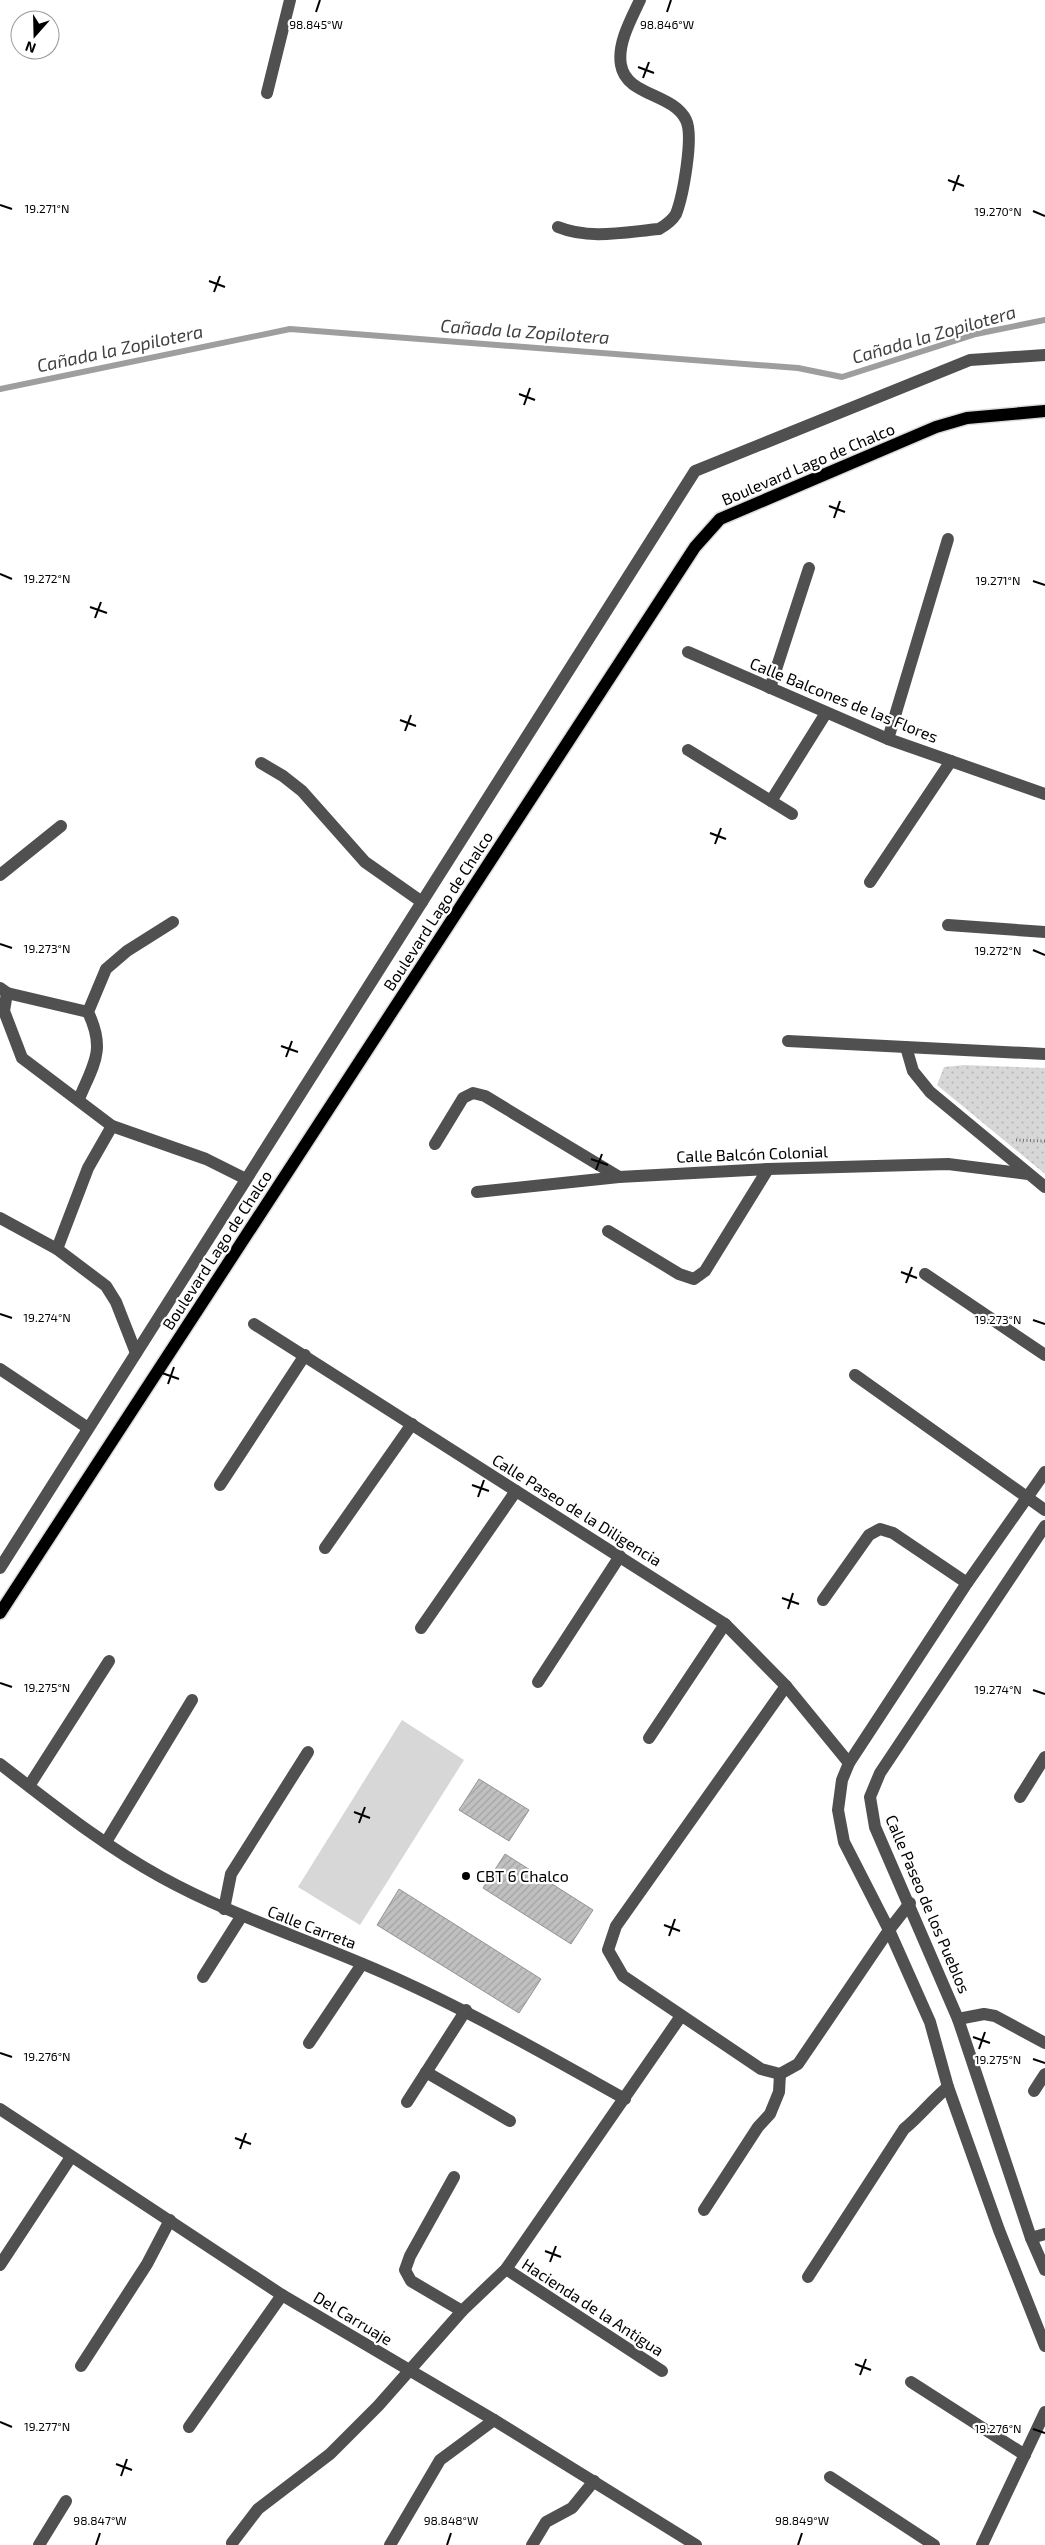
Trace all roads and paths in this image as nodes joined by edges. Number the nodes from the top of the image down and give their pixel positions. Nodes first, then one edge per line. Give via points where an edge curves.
1 (290, 0) edge
2 (640, 0) edge
3 (267, 93) dead end
4 (558, 227) dead end
5 (1045, 355) edge
6 (1045, 411) edge
7 (948, 539) dead end
8 (809, 568) dead end
9 (688, 652) dead end
10 (770, 688) junction
11 (826, 713) junction
12 (888, 739) junction
13 (688, 750) dead end
14 (951, 760) junction
15 (261, 763) dead end
16 (1045, 794) edge
17 (771, 801) junction
18 (792, 814) dead end
19 (61, 826) dead end
20 (0, 875) edge
21 (870, 882) dead end
22 (422, 902) junction
23 (174, 922) dead end
24 (948, 925) dead end
25 (1045, 932) edge
26 (4, 990) edge
27 (88, 1012) junction
28 (788, 1041) dead end
29 (906, 1047) junction
30 (1045, 1054) edge
31 (79, 1099) junction
32 (112, 1126) junction
33 (435, 1144) dead end
34 (768, 1169) junction
35 (1028, 1174) junction
36 (619, 1177) junction
37 (246, 1179) junction
38 (1045, 1186) edge
39 (477, 1192) dead end
40 (0, 1218) edge
41 (608, 1231) dead end
42 (57, 1249) junction
43 (924, 1274) dead end
44 (254, 1324) dead end
45 (136, 1353) junction
46 (305, 1355) junction
47 (1045, 1355) edge
48 (0, 1370) edge
49 (855, 1374) dead end
50 (412, 1424) junction
51 (88, 1428) junction
52 (1045, 1472) edge
53 (220, 1484) dead end
54 (516, 1491) junction
55 (1029, 1498) junction
56 (1045, 1510) edge
57 (1045, 1526) edge
58 (325, 1548) dead end
59 (620, 1556) junction
60 (0, 1568) edge
61 (967, 1583) junction
62 (823, 1600) dead end
63 (0, 1613) edge
64 (725, 1624) junction
65 (421, 1628) dead end
66 (109, 1661) dead end
67 (538, 1682) dead end
68 (786, 1686) junction
69 (192, 1700) dead end
70 (648, 1738) dead end
71 (308, 1752) dead end
72 (1045, 1757) edge
73 (849, 1763) junction
74 (0, 1764) edge
75 (29, 1786) junction
76 (1020, 1797) dead end
77 (106, 1842) junction
78 (910, 1903) junction
79 (224, 1909) junction
80 (241, 1917) junction
81 (889, 1930) junction
82 (362, 1964) junction
83 (203, 1977) dead end
84 (466, 2010) junction
85 (681, 2016) junction
86 (958, 2019) junction
87 (309, 2043) dead end
88 (1045, 2043) edge
89 (426, 2072) junction
90 (780, 2074) junction
91 (1045, 2074) edge
92 (948, 2087) junction
93 (1034, 2091) dead end
94 (625, 2099) junction
95 (407, 2102) dead end
96 (0, 2109) edge
97 (510, 2121) dead end
98 (71, 2156) junction
99 (454, 2177) dead end
100 (704, 2210) dead end
101 (170, 2220) junction
102 (1045, 2234) edge
103 (1031, 2238) junction
104 (0, 2265) edge
105 (506, 2269) junction
106 (1045, 2270) edge
107 (808, 2278) dead end
108 (282, 2295) junction
109 (462, 2311) junction
110 (1045, 2346) edge
111 (80, 2366) dead end
112 (409, 2370) junction
113 (662, 2371) dead end
114 (911, 2382) dead end
115 (1045, 2412) edge
116 (494, 2420) junction
117 (189, 2427) dead end
118 (1025, 2455) junction
119 (830, 2476) dead end
120 (594, 2481) junction
121 (66, 2501) dead end
122 (232, 2542) dead end
123 (38, 2545) edge
124 (390, 2545) edge
125 (532, 2545) edge
126 (696, 2545) edge
127 (934, 2545) edge
128 (982, 2545) edge

1 - 3 street
2 - 4 street via 622,45 621,66 629,82 677,109 687,121 689,144 685,181 675,215 660,229 590,235
5 - 22 street via 970,360 695,471
6 - 63 main road, Boulevard Lago de Chalco via 966,418 936,427 720,519 695,547
7 - 12 street
8 - 10 street
9 - 10 street, Calle Balcones de las Flores
10 - 11 street, Calle Balcones de las Flores
11 - 12 street, Calle Balcones de las Flores
11 - 17 street
12 - 14 street, Calle Balcones de las Flores
13 - 17 street
14 - 16 street, Calle Balcones de las Flores
14 - 21 street
15 - 22 street via 302,790 365,862
17 - 18 street
19 - 20 street
22 - 37 street
23 - 27 street via 127,951 106,969
24 - 25 street
26 - 27 street
26 - 31 street via 4,1011 22,1058
27 - 31 street via 96,1031 97,1056
28 - 29 street
29 - 30 street
29 - 35 street, Calle Balcón Colonial via 913,1071 930,1092
31 - 32 street
32 - 37 street via 206,1159
32 - 42 street via 88,1168
33 - 36 street via 463,1098 473,1093 485,1096
34 - 35 street, Calle Balcón Colonial via 948,1164
34 - 36 street, Calle Balcón Colonial
34 - 41 street via 705,1271 694,1279 679,1274
35 - 38 street, Calle Balcón Colonial
36 - 39 street, Calle Balcón Colonial
37 - 45 street
40 - 42 street
42 - 45 street via 106,1286 116,1302
43 - 47 street
44 - 46 street, Calle Paseo de la Diligencia
45 - 51 street
46 - 50 street, Calle Paseo de la Diligencia
46 - 53 street
48 - 51 street
49 - 55 street
50 - 54 street, Calle Paseo de la Diligencia
50 - 58 street
51 - 60 street
52 - 55 street
54 - 59 street, Calle Paseo de la Diligencia
54 - 65 street
55 - 56 street
55 - 61 street
57 - 78 street, Calle Paseo de los Pueblos via 880,1773 870,1797 875,1827
59 - 64 street, Calle Paseo de la Diligencia
59 - 67 street
61 - 62 street via 892,1533 880,1529 869,1535
61 - 73 street
64 - 68 street, Calle Paseo de la Diligencia
64 - 70 street
66 - 75 street
68 - 73 street, Calle Paseo de la Diligencia
68 - 85 street via 616,1926 608,1950 623,1976
69 - 77 street
71 - 79 street via 231,1874
72 - 76 street
73 - 81 street via 842,1780 838,1810 844,1842
74 - 75 street, Calle Carreta
75 - 77 street, Calle Carreta
77 - 79 street, Calle Carreta via 160,1877
78 - 81 street
78 - 86 street, Calle Paseo de los Pueblos
79 - 80 street, Calle Carreta
80 - 82 street, Calle Carreta
80 - 83 street
81 - 90 street via 798,2064
81 - 92 street via 930,2022
82 - 84 street, Calle Carreta
82 - 87 street
84 - 89 street
84 - 94 street, Calle Carreta
85 - 90 street via 761,2069
85 - 94 street
86 - 88 street via 984,2014 996,2016
86 - 103 street, Calle Paseo de los Pueblos
89 - 95 street
89 - 97 street
90 - 100 street via 779,2092 770,2114 758,2127
91 - 93 street
92 - 107 street via 904,2129
92 - 110 street via 998,2230
94 - 105 street
96 - 98 street, Del Carruaje
98 - 101 street, Del Carruaje
98 - 104 street
99 - 109 street via 405,2270 411,2281
101 - 108 street, Del Carruaje
101 - 111 street via 147,2264
102 - 103 street
103 - 106 street, Calle Paseo de los Pueblos
105 - 109 street
105 - 113 street, Hacienda de la Antigua
108 - 112 street, Del Carruaje
108 - 117 street
109 - 112 street
112 - 116 street, Del Carruaje
112 - 122 street via 330,2454 258,2509
114 - 118 street
115 - 118 street
116 - 120 street, Del Carruaje
116 - 124 street via 440,2460
118 - 128 street
119 - 127 street
120 - 125 street via 572,2508 546,2522
120 - 126 street, Del Carruaje
121 - 123 street

